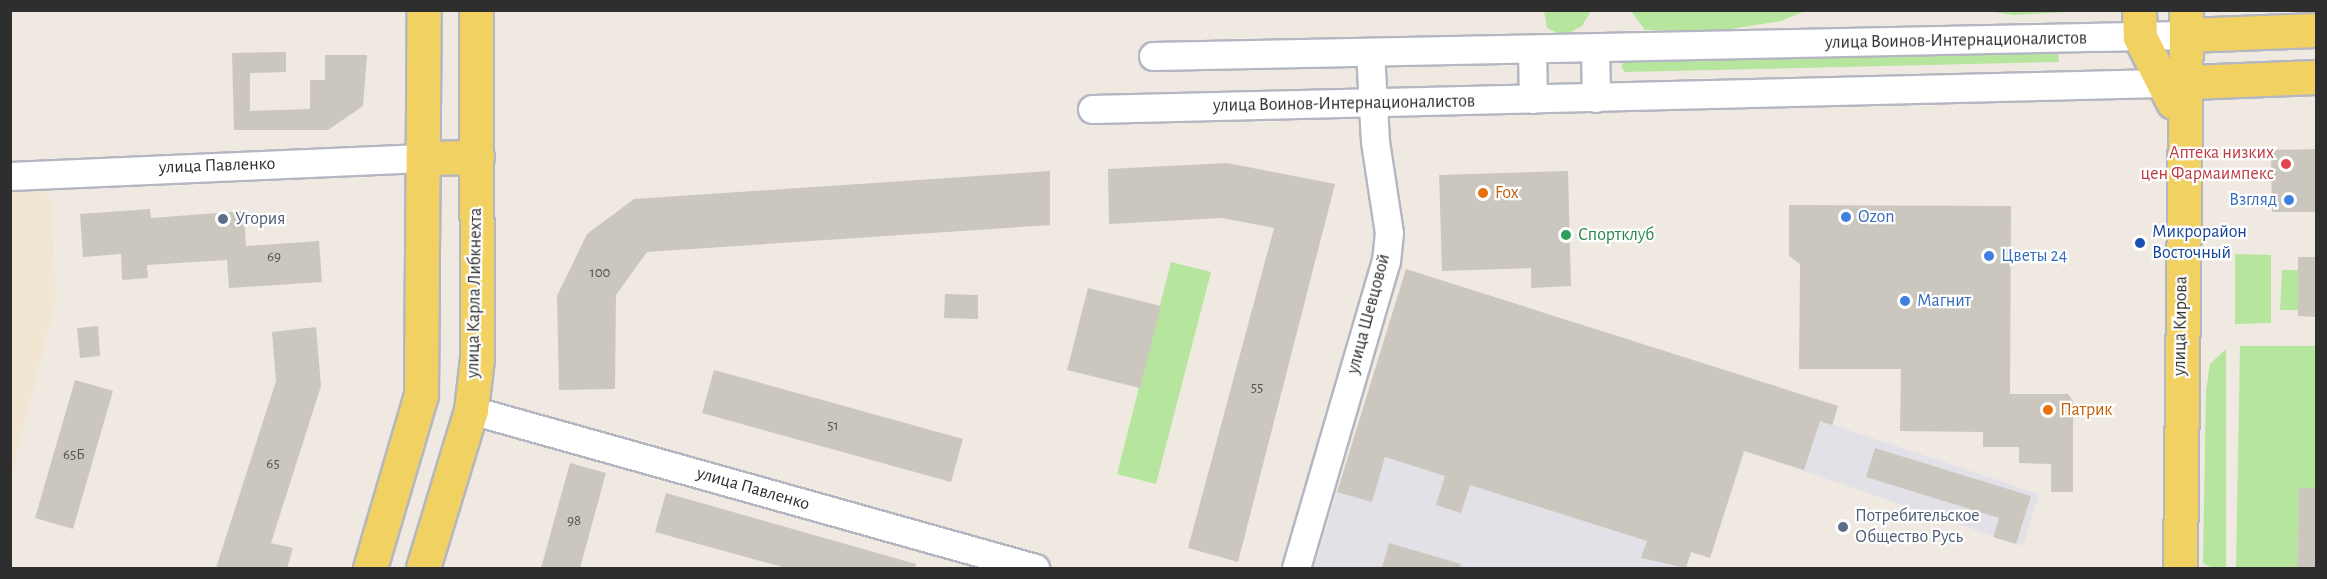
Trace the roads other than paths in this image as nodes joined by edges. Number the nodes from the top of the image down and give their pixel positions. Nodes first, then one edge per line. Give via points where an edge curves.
1 (424, 10) edge
2 (476, 10) edge
3 (2186, 23) edge
4 (2139, 24) edge
5 (2316, 30) edge
6 (1595, 48) junction
7 (1532, 49) junction
8 (1370, 52) junction
9 (1153, 56) dead end
10 (2316, 77) edge
11 (2175, 83) junction
12 (1596, 98) junction
13 (1533, 99) junction
14 (1372, 103) junction
15 (1092, 109) dead end
16 (423, 158) junction
17 (477, 158) junction
18 (10, 176) edge
19 (471, 410) junction
20 (370, 568) edge
21 (423, 568) edge
22 (1035, 568) edge
23 (1296, 568) edge
24 (2180, 568) edge

1 - 16 main road
2 - 17 main road, улица Карла Либкнехта
3 - 4 street, улица Воинов-Интернационалистов
3 - 5 main road, улица Воинов-Интернационалистов
3 - 11 main road, улица Кирова
4 - 6 street, улица Воинов-Интернационалистов
4 - 11 main road, улица Кирова
6 - 7 street, улица Воинов-Интернационалистов
6 - 12 street
7 - 8 street, улица Воинов-Интернационалистов
7 - 13 street
8 - 9 street, улица Воинов-Интернационалистов
8 - 14 street, улица Шевцовой
10 - 11 main road, улица Воинов-Интернационалистов
11 - 12 street, улица Воинов-Интернационалистов
11 - 24 main road, улица Кирова via 2186,125
12 - 13 street, улица Воинов-Интернационалистов
13 - 14 street, улица Воинов-Интернационалистов
14 - 15 street, улица Воинов-Интернационалистов
14 - 23 street, улица Шевцовой via 1389,232 1386,261
16 - 17 main road
16 - 18 street, улица Павленко
16 - 20 main road via 421,395
17 - 19 main road, улица Карла Либкнехта via 477,358
19 - 21 main road, улица Карла Либкнехта
19 - 22 street, улица Павленко

